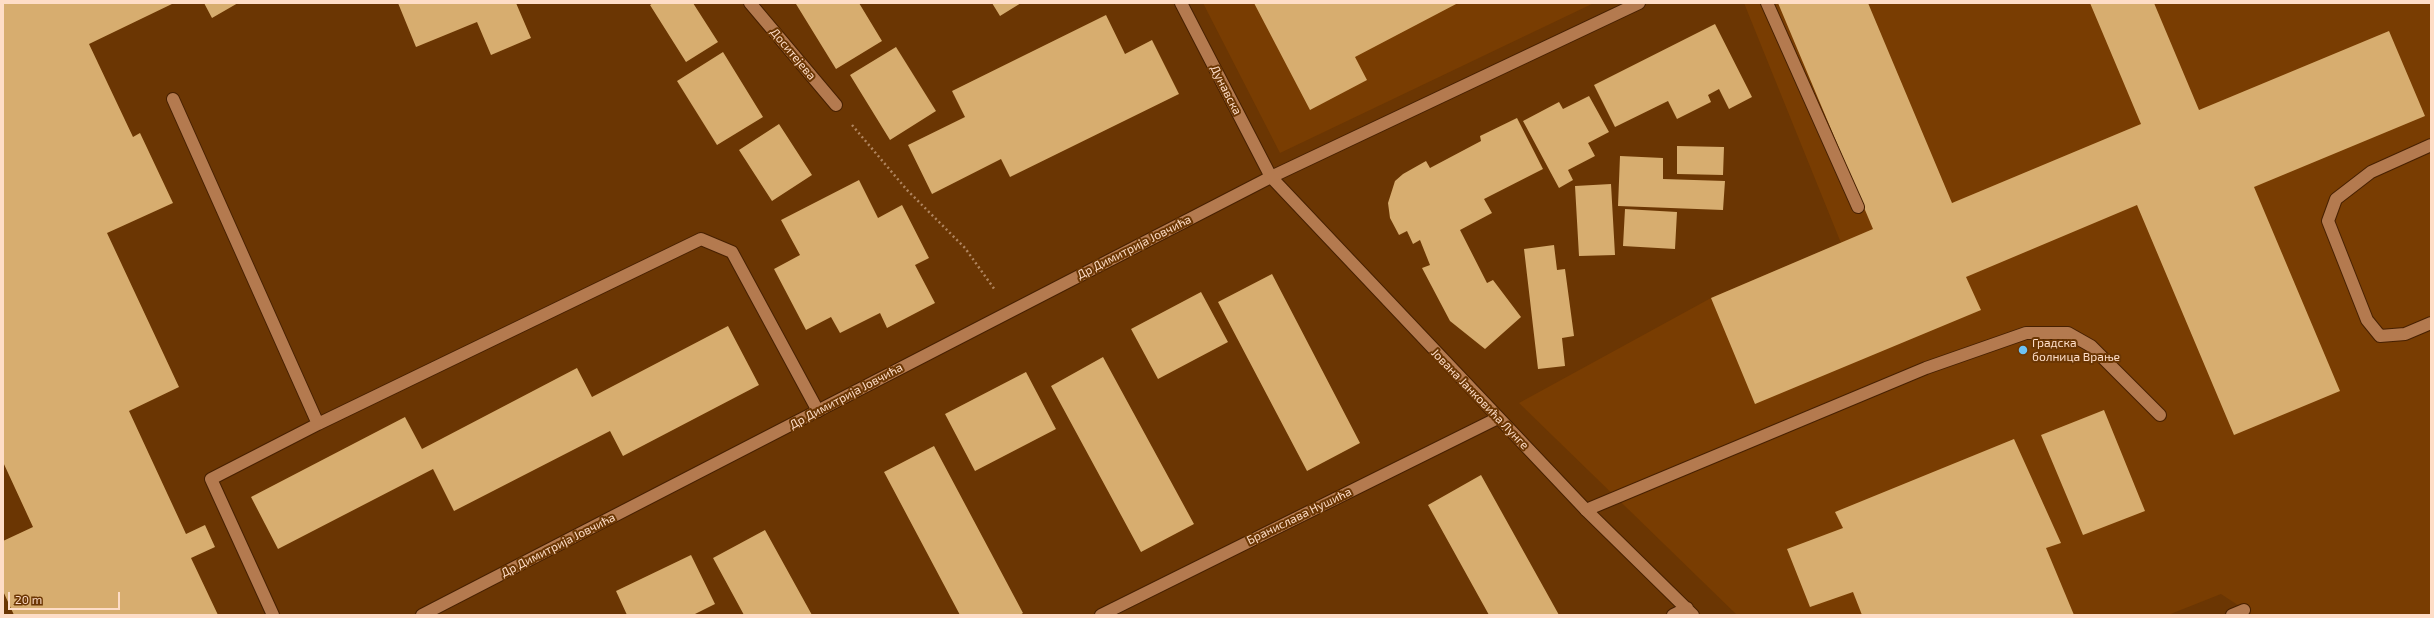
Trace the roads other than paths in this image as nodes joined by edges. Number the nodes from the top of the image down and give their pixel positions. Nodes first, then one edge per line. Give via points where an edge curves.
1 (750, 3) edge
2 (1181, 3) edge
3 (1639, 3) edge
4 (1767, 3) edge
5 (173, 99) dead end
6 (836, 105) road end
7 (2431, 145) edge
8 (1271, 177) junction
9 (1858, 207) dead end
10 (2431, 323) edge
11 (818, 411) junction
12 (2160, 415) dead end
13 (1498, 418) junction
14 (318, 424) junction
15 (1586, 510) junction
16 (2244, 610) dead end
17 (1690, 611) edge
18 (273, 615) edge
19 (422, 615) edge
20 (1101, 615) edge
21 (1672, 615) edge
22 (2232, 615) edge

1 - 6 street, Доситејева
2 - 8 street, Дунавска
3 - 8 street, Др Димитрија Јовчића
4 - 9 street
5 - 14 street
7 - 10 street via 2371,172 2336,199 2328,221 2367,320 2380,336 2405,334
8 - 11 street, Др Димитрија Јовчића via 1009,310
8 - 13 street, Јована Јанковића Лунге
11 - 14 street via 732,252 701,239
11 - 19 street, Др Димитрија Јовчића
12 - 15 street via 2091,346 2068,333 2026,333 1926,368
13 - 15 street, Јована Јанковића Лунге
13 - 20 street, Бранислава Нушића
14 - 18 street via 211,479
15 - 17 street, Јована Јанковића Лунге
16 - 22 street
17 - 21 street

